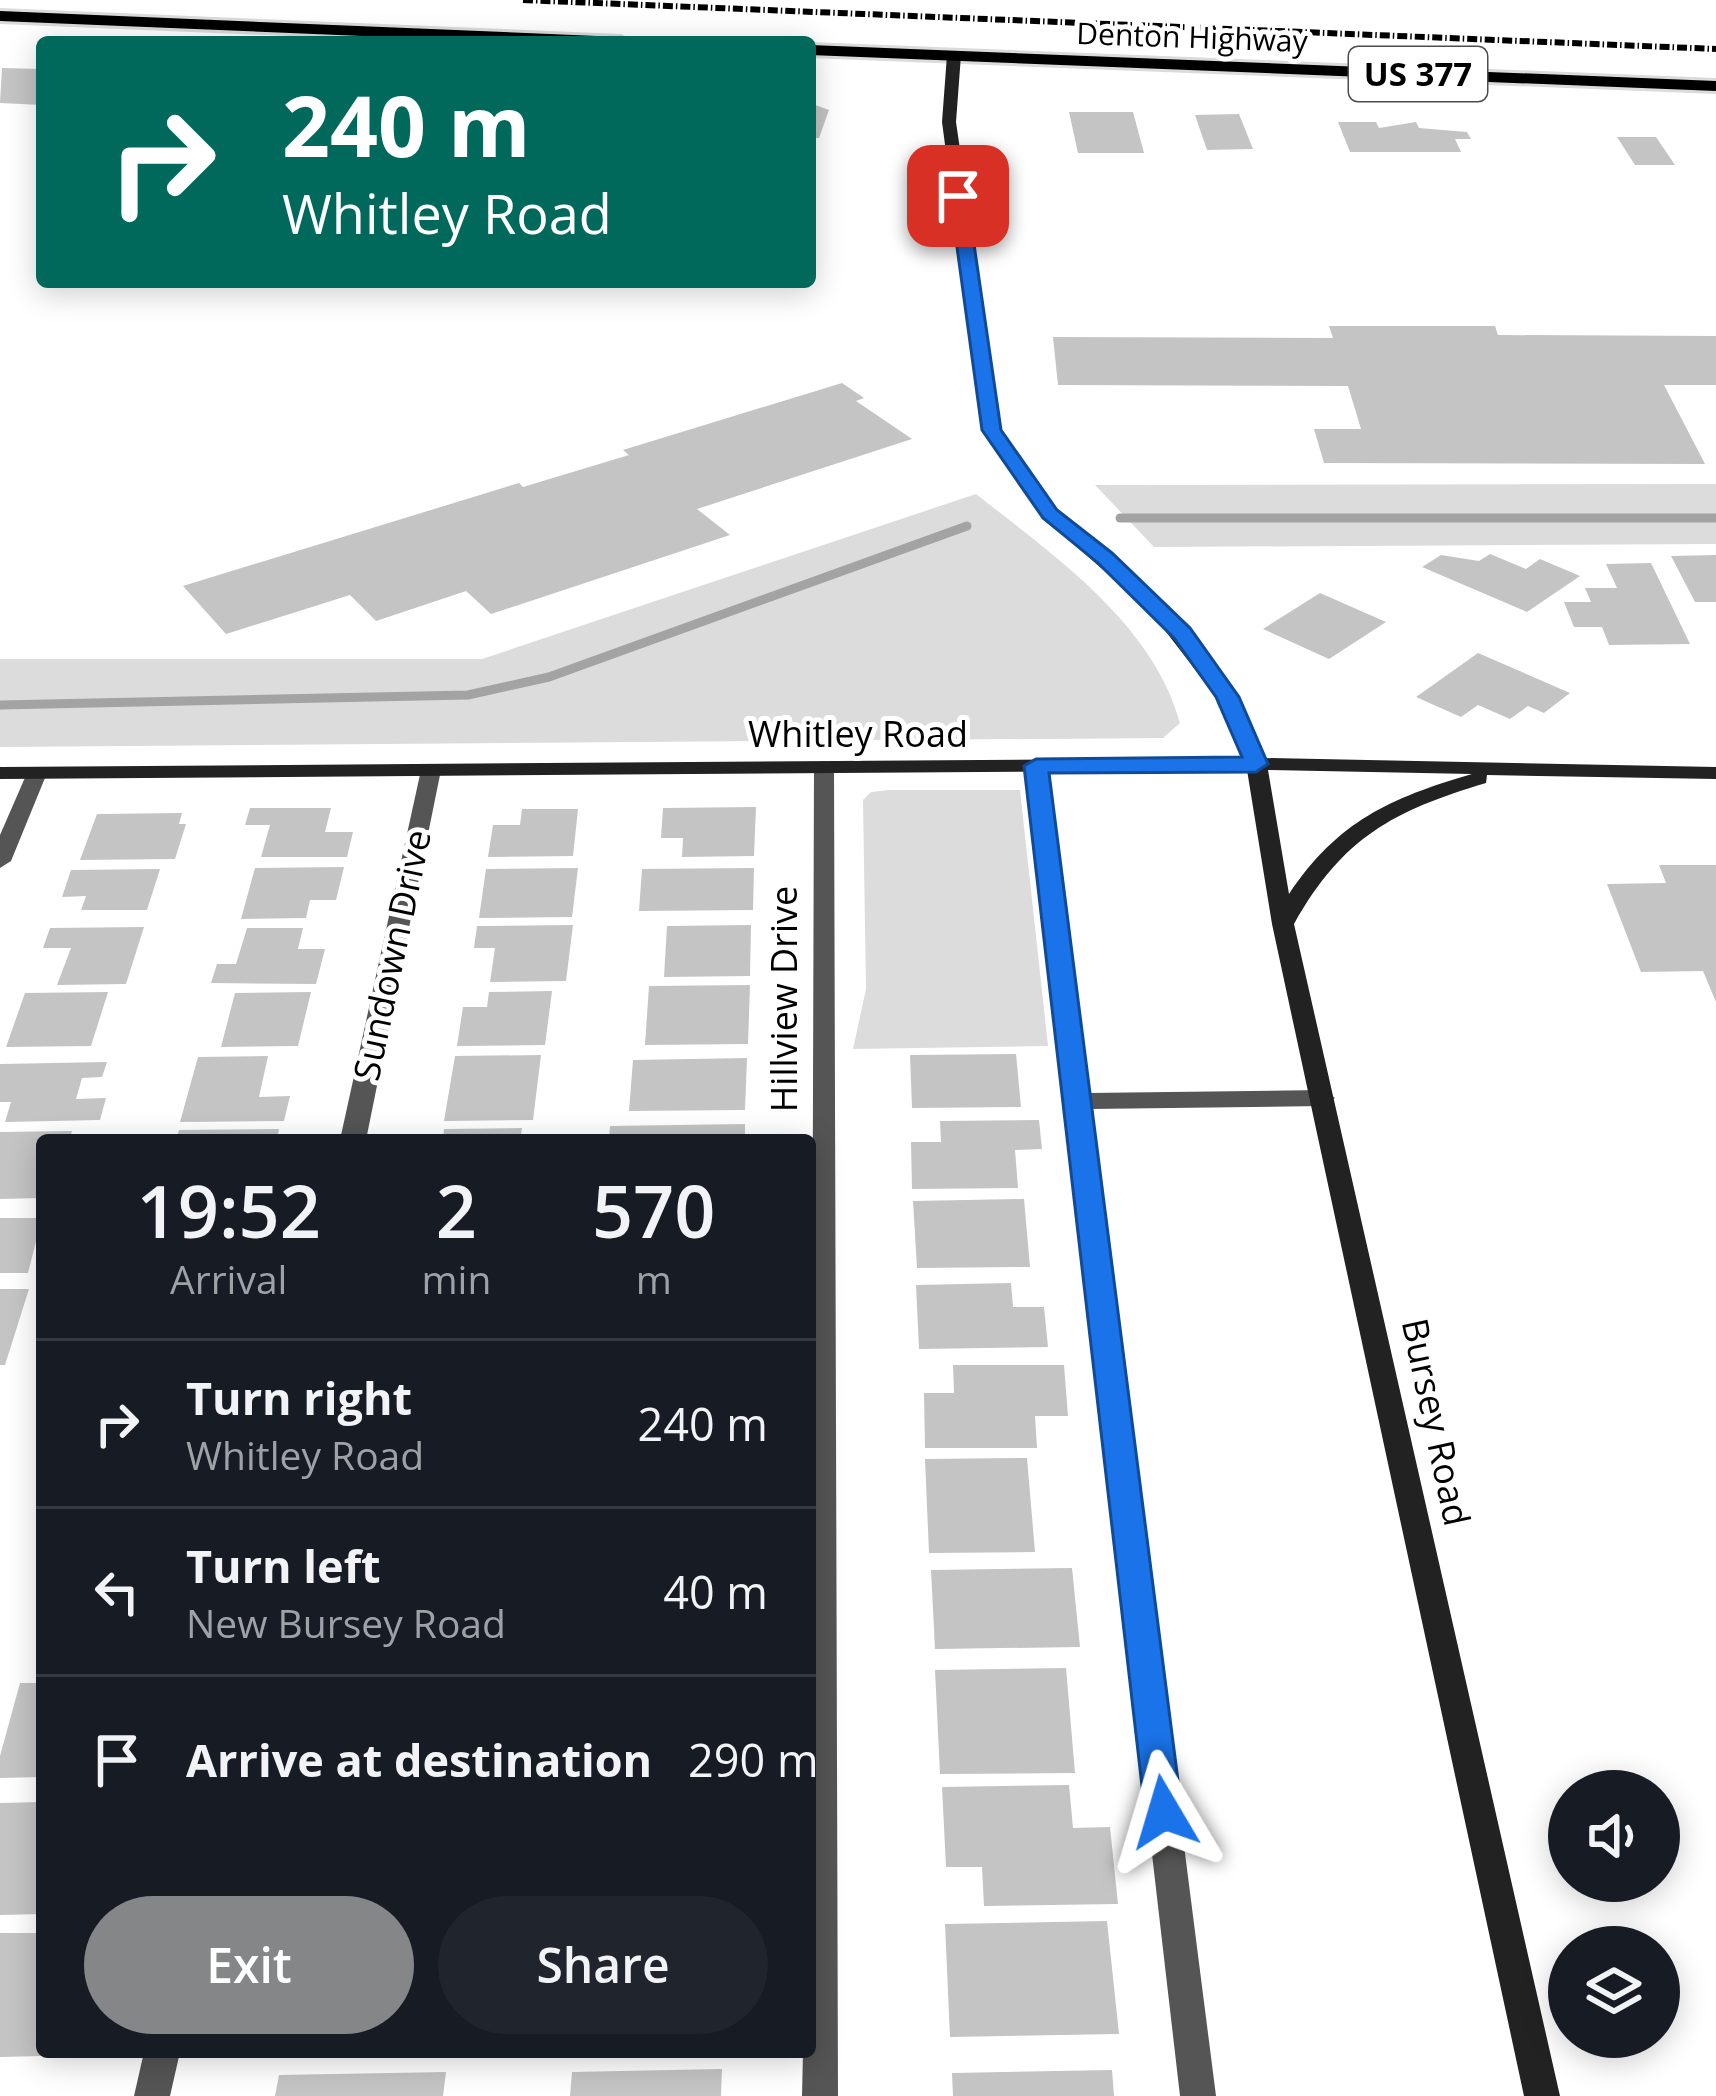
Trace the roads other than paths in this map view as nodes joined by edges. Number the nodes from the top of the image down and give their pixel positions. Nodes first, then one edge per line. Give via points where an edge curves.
1 (0, 16) edge
2 (478, 36) edge
3 (816, 50) edge
4 (954, 56) junction
5 (1716, 86) edge
6 (1256, 764) junction
7 (1036, 766) junction
8 (824, 767) junction
9 (431, 770) junction
10 (37, 772) junction
11 (1518, 772) junction
12 (0, 773) edge
13 (1716, 773) edge
14 (0, 861) edge
15 (1283, 924) junction
16 (1323, 1098) junction
17 (1077, 1101) junction
18 (354, 1134) edge
19 (161, 2058) edge
20 (152, 2096) edge
21 (820, 2096) edge
22 (1198, 2096) edge
23 (1542, 2096) edge

1 - 2 main road
3 - 4 main road, Denton Highway / US 377
4 - 5 main road, Denton Highway / US 377
4 - 6 street, Bursey Road via 949,122 992,430 1050,514 1182,633 1227,697
6 - 7 street, Whitley Road
6 - 11 street, Whitley Road
6 - 15 street, Bursey Road
7 - 8 street, Whitley Road
7 - 17 street
8 - 9 street, Whitley Road
8 - 21 street, Hillview Drive
9 - 10 street, Whitley Road
9 - 18 street, Sundown Drive
10 - 12 street, Whitley Road
10 - 14 street
11 - 13 street, Whitley Road
11 - 15 street via 1417,797 1346,834 1309,873
15 - 16 street, Bursey Road
16 - 17 street
16 - 23 street, Bursey Road
17 - 22 street
19 - 20 street

